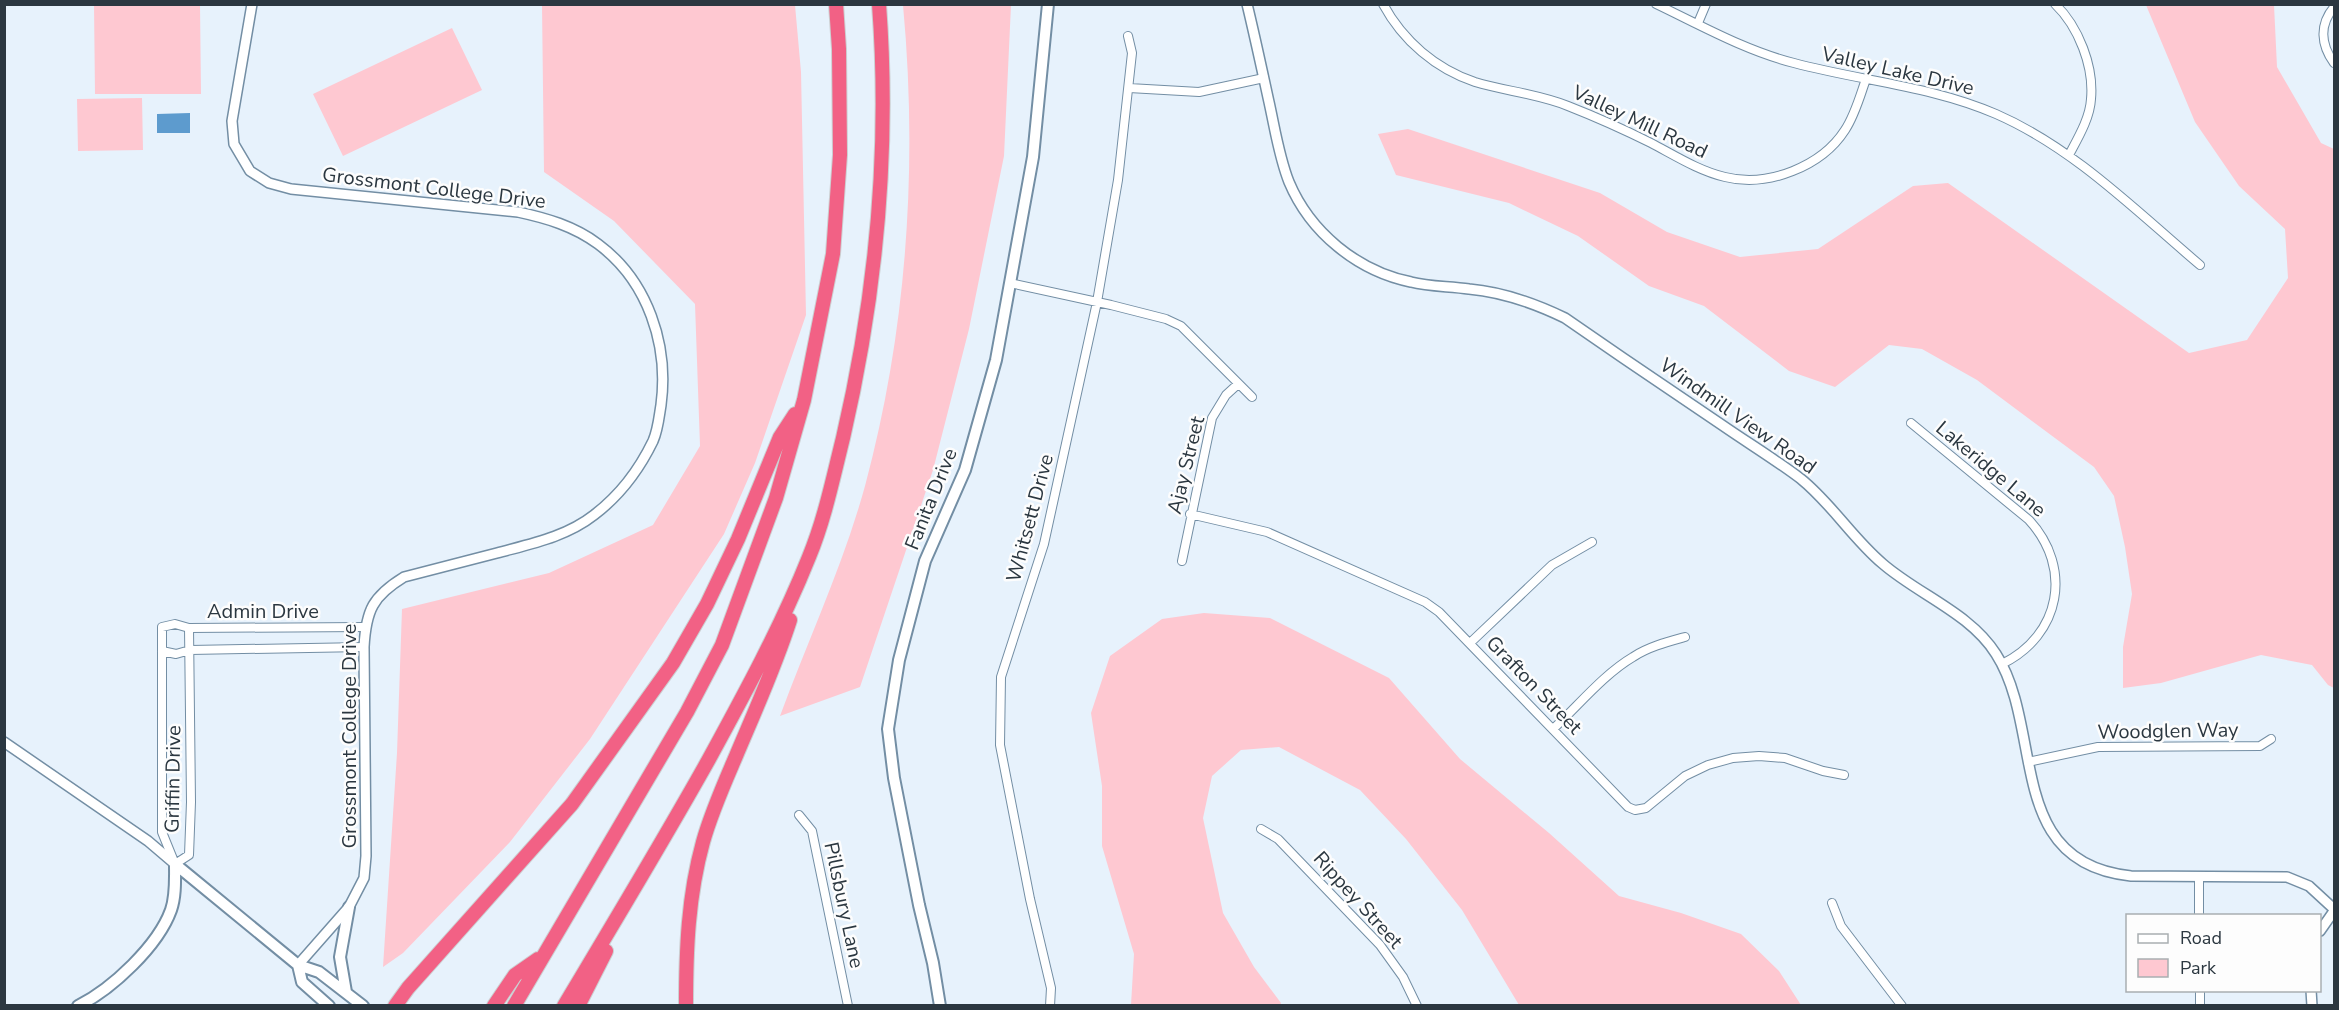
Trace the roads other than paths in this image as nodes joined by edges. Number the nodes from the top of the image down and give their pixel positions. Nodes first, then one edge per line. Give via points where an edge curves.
1 (252, 4) edge
2 (836, 4) edge
3 (879, 4) edge
4 (1048, 4) edge
5 (1247, 4) edge
6 (1383, 4) edge
7 (1656, 4) edge
8 (1706, 4) edge
9 (2055, 4) edge
10 (2334, 7) edge
11 (1698, 23) junction
12 (1128, 36) dead end
13 (2334, 63) edge
14 (1264, 78) junction
15 (1866, 79) junction
16 (1128, 88) junction
17 (2069, 156) junction
18 (2200, 265) dead end
19 (1010, 283) junction
20 (1097, 302) junction
21 (1238, 384) junction
22 (1252, 397) dead end
23 (804, 400) junction
24 (1911, 423) dead end
25 (1190, 514) junction
26 (1592, 542) dead end
27 (809, 558) junction
28 (1182, 561) dead end
29 (162, 627) joint
30 (365, 627) junction
31 (189, 628) junction
32 (1685, 637) dead end
33 (1470, 643) junction
34 (364, 647) junction
35 (190, 650) junction
36 (162, 651) junction
37 (2002, 664) junction
38 (1553, 729) junction
39 (2271, 739) dead end
40 (4, 742) edge
41 (2028, 762) junction
42 (1844, 775) dead end
43 (799, 815) dead end
44 (1261, 829) dead end
45 (175, 864) junction
46 (2199, 877) junction
47 (634, 890) junction
48 (1832, 903) dead end
49 (349, 907) junction
50 (2334, 910) edge
51 (2199, 914) edge
52 (2321, 928) edge
53 (542, 956) junction
54 (298, 965) junction
55 (346, 992) junction
56 (78, 1005) edge
57 (329, 1005) edge
58 (363, 1005) edge
59 (395, 1005) edge
60 (494, 1005) edge
61 (514, 1005) edge
62 (564, 1005) edge
63 (578, 1005) edge
64 (686, 1005) edge
65 (848, 1005) edge
66 (940, 1005) edge
67 (1050, 1005) edge
68 (1417, 1005) edge
69 (1902, 1005) edge

1 - 30 street, Grossmont College Drive via 232,121 234,144 250,171 291,189 518,212 567,226 596,242 636,284 660,343 663,387 653,440 621,490 588,519 553,537 404,577 384,589 369,611
2 - 23 highway via 840,154 833,243
3 - 27 highway via 883,146 874,268 856,380 824,517
4 - 19 main road, Fanita Drive via 1033,157
5 - 14 street, Windmill View Road
6 - 15 street, Valley Mill Road via 1412,43 1448,70 1476,82 1561,103 1724,177 1750,180 1775,176 1818,157 1845,131
7 - 11 street, Valley Lake Drive
8 - 11 street
9 - 17 street via 2080,43 2091,88 2089,111
10 - 13 street via 2322,38
11 - 15 street, Valley Lake Drive via 1792,63
12 - 16 street, Whitsett Drive via 1132,53
14 - 16 street via 1199,92
14 - 37 street, Windmill View Road via 1289,182 1312,221 1344,252 1396,279 1501,294 1564,318 1802,480 1880,562 1967,622
15 - 17 street, Valley Lake Drive via 1977,106 2015,123
16 - 20 street, Whitsett Drive via 1118,180
17 - 18 street, Valley Lake Drive
19 - 20 street
19 - 66 main road, Fanita Drive via 996,360 965,470 925,561 898,660 888,729 894,778
20 - 21 street via 1181,326
20 - 67 street, Whitsett Drive via 1044,544 1001,677 1000,746 1051,988
21 - 22 street
21 - 25 street, Ajay Street via 1212,418
23 - 53 highway via 776,498 722,645 687,712
23 - 59 highway via 780,437 728,561 674,663 572,804
24 - 37 street, Lakeridge Lane via 2029,519 2052,556 2056,589 2048,620 2029,646
25 - 28 street, Ajay Street
25 - 33 street, Grafton Street via 1267,532 1425,602
26 - 33 street via 1552,566
27 - 47 highway via 762,664
27 - 64 highway via 779,654 703,841 690,897
29 - 31 street, Admin Drive via 175,624
29 - 36 street, Griffin Drive
30 - 31 street, Admin Drive
30 - 34 street, Grossmont College Drive
31 - 35 street, Griffin Drive
32 - 38 street via 1633,656
33 - 38 street, Grafton Street
34 - 35 street, Admin Drive
34 - 49 street, Grossmont College Drive via 366,856 364,878
35 - 36 street, Admin Drive via 176,654
35 - 45 street, Griffin Drive via 189,855
36 - 45 street, Griffin Drive via 162,832
37 - 41 street, Windmill View Road
38 - 42 street, Grafton Street via 1635,810 1646,808 1685,776 1733,758 1785,758
39 - 41 street, Woodglen Way via 2260,746 2098,747
40 - 45 street via 148,841
41 - 46 street, Windmill View Road via 2044,819 2074,856 2119,875
43 - 65 street, Pillsbury Lane via 812,831
44 - 68 street, Rippey Street via 1278,839 1380,945
45 - 54 main road
45 - 56 main road via 172,908 164,927 126,970
46 - 50 street, Windmill View Road via 2293,879 2309,886
46 - 51 street
47 - 62 highway
47 - 63 highway
48 - 69 street via 1841,926
49 - 54 street, Grossmont College Drive
49 - 55 main road via 340,957
50 - 52 street
53 - 60 highway via 515,975
53 - 61 highway
54 - 55 main road via 319,972
54 - 57 main road via 302,982
55 - 58 main road

